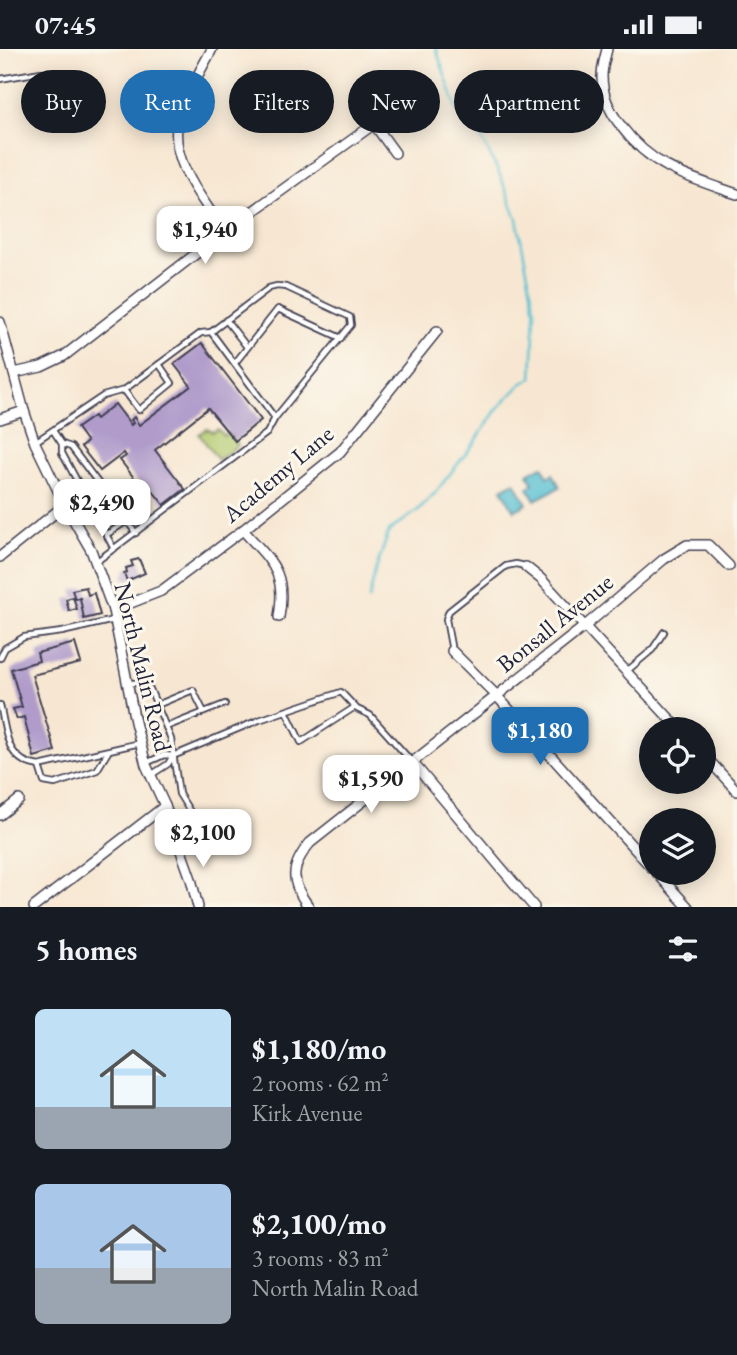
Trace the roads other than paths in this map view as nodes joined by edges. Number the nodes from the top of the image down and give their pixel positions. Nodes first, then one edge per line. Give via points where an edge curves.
1 (212, 49) edge
2 (607, 49) edge
3 (21, 75) edge
4 (0, 79) edge
5 (395, 153) dead end
6 (737, 194) edge
7 (224, 232) junction
8 (226, 320) junction
9 (0, 322) edge
10 (437, 331) dead end
11 (211, 332) junction
12 (341, 338) junction
13 (247, 348) junction
14 (235, 363) junction
15 (159, 364) junction
16 (14, 373) junction
17 (124, 390) junction
18 (24, 411) junction
19 (275, 418) junction
20 (0, 419) edge
21 (54, 432) junction
22 (35, 443) junction
23 (62, 444) junction
24 (65, 505) junction
25 (127, 521) junction
26 (243, 530) junction
27 (136, 533) junction
28 (106, 535) junction
29 (114, 549) junction
30 (0, 557) edge
31 (95, 563) junction
32 (729, 566) dead end
33 (526, 567) joint
34 (114, 615) junction
35 (279, 617) dead end
36 (585, 626) junction
37 (664, 632) dead end
38 (452, 651) joint
39 (0, 658) edge
40 (627, 672) junction
41 (128, 683) junction
42 (496, 695) junction
43 (225, 704) dead end
44 (0, 705) edge
45 (157, 705) junction
46 (355, 707) junction
47 (286, 711) junction
48 (204, 712) junction
49 (668, 717) edge
50 (166, 727) junction
51 (141, 743) junction
52 (108, 752) junction
53 (173, 756) junction
54 (146, 763) junction
55 (413, 763) junction
56 (39, 766) junction
57 (716, 768) edge
58 (151, 775) junction
59 (737, 791) edge
60 (19, 800) dead end
61 (165, 806) junction
62 (0, 815) edge
63 (177, 840) junction
64 (639, 854) edge
65 (668, 885) edge
66 (34, 907) edge
67 (198, 907) edge
68 (309, 907) edge
69 (534, 907) edge
70 (688, 907) edge

1 - 7 street via 181,110 177,149 184,169
2 - 6 street via 604,94 612,115 635,145 659,164
3 - 4 lane
5 - 7 street via 374,124
7 - 16 street via 64,356
8 - 11 lane
8 - 12 lane via 277,286 347,314 351,325
8 - 13 lane
9 - 16 street, North Malin Road
10 - 26 street, Academy Lane via 340,452
11 - 14 lane
11 - 15 lane via 201,333
12 - 13 lane via 278,309
12 - 19 lane
13 - 14 lane
14 - 19 lane
15 - 17 lane
15 - 17 lane via 172,383 139,410
16 - 18 street, North Malin Road
17 - 21 lane via 103,396
18 - 20 street
18 - 22 street, North Malin Road
19 - 27 lane via 267,433
21 - 22 lane
21 - 23 lane
22 - 24 street, North Malin Road
23 - 25 lane via 71,447
23 - 28 lane via 62,453
24 - 30 street
24 - 31 street, North Malin Road
25 - 27 lane
25 - 28 lane
26 - 34 street, Academy Lane via 161,590
26 - 35 street via 274,565 281,580
27 - 29 lane
28 - 29 lane
29 - 31 lane
31 - 34 street, North Malin Road
32 - 36 street, Bonsall Avenue via 708,545 687,545
33 - 36 street
33 - 38 lane via 506,566 449,611 446,619
34 - 39 lane via 62,632 24,637 5,648
34 - 41 street, North Malin Road
36 - 40 street
36 - 42 street, Bonsall Avenue
37 - 40 lane
38 - 42 street
40 - 49 street
41 - 45 lane via 150,689
41 - 51 street, North Malin Road
42 - 55 street, Bonsall Avenue
42 - 64 street
43 - 48 lane
44 - 56 lane via 13,751 24,764
45 - 48 lane via 193,690
45 - 50 lane
46 - 47 lane via 341,692
46 - 47 lane via 301,742
46 - 55 lane via 370,715
47 - 53 lane
48 - 50 lane
50 - 53 lane
51 - 52 lane
51 - 54 street, North Malin Road
52 - 56 lane
52 - 56 lane via 97,770 55,784 44,782
53 - 54 lane
53 - 58 lane
53 - 63 lane via 179,794 194,818 194,828
54 - 58 street, North Malin Road
55 - 68 street, Bonsall Avenue via 310,843 297,859 294,877 298,893
55 - 69 street
57 - 59 street
58 - 61 street, North Malin Road
60 - 62 street
61 - 63 street, North Malin Road
61 - 66 street
63 - 67 street, North Malin Road
65 - 70 street

